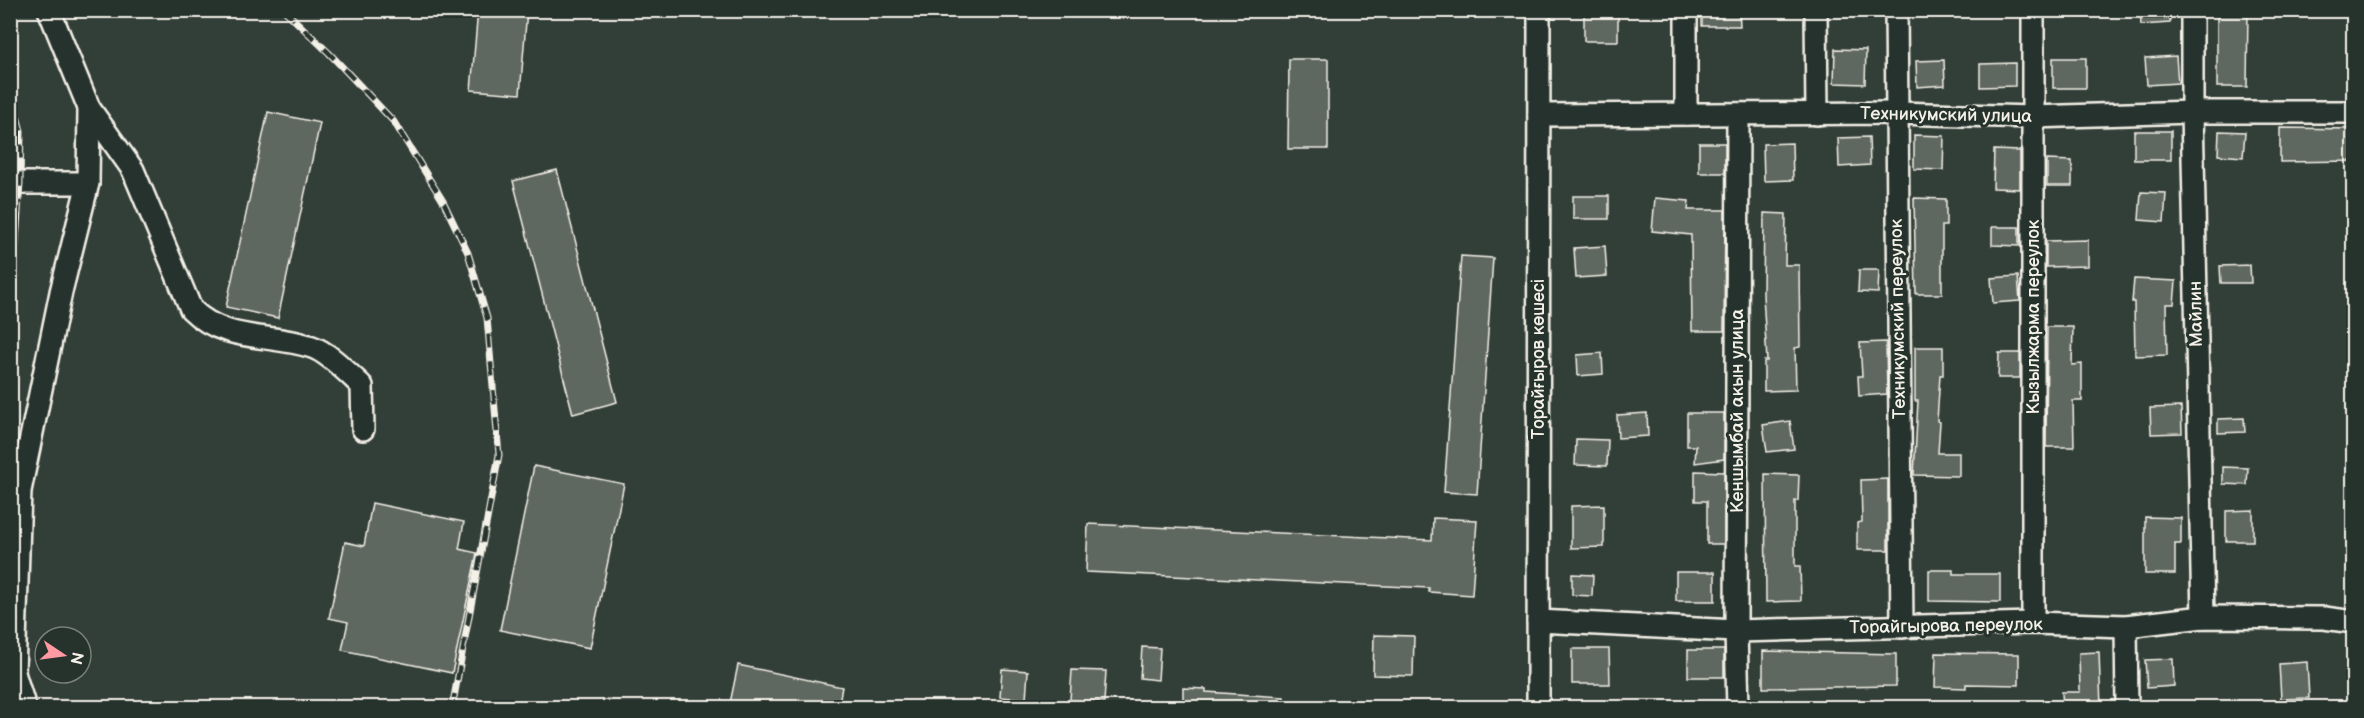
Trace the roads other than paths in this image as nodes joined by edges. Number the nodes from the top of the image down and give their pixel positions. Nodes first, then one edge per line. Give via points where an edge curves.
1 (49, 10) edge
2 (1539, 10) edge
3 (1686, 10) edge
4 (1816, 10) edge
5 (1896, 10) edge
6 (2033, 10) edge
7 (2192, 10) edge
8 (89, 108) junction
9 (2192, 112) junction
10 (2354, 112) edge
11 (1896, 113) junction
12 (1686, 114) junction
13 (1738, 114) junction
14 (1817, 114) junction
15 (1539, 115) junction
16 (2032, 117) junction
17 (10, 183) edge
18 (88, 183) junction
19 (363, 429) dead end
20 (2203, 617) junction
21 (1538, 621) junction
22 (2354, 622) edge
23 (2033, 623) junction
24 (2126, 626) junction
25 (1902, 627) junction
26 (1736, 631) junction
27 (25, 708) edge
28 (1538, 708) edge
29 (1738, 708) edge
30 (2127, 708) edge

1 - 8 street
2 - 15 street, Торайғыров көшесі
3 - 12 street
4 - 14 street
5 - 11 street, Техникумский переулок
6 - 16 street, Кызылжарма переулок
7 - 9 street, Майлин
8 - 18 street
8 - 19 street via 133,170 191,309 201,319 246,337 313,347 363,386
9 - 10 street, Техникумский улица
9 - 16 street, Техникумский улица
9 - 20 street, Майлин
11 - 14 street, Техникумский улица
11 - 16 street, Техникумский улица
11 - 25 street, Техникумский переулок
12 - 13 street, Техникумский улица
12 - 15 street, Техникумский улица
13 - 14 street, Техникумский улица
13 - 26 street, Кеншымбай акын улица
15 - 21 street, Торайғыров көшесі
16 - 23 street, Кызылжарма переулок
17 - 18 street
18 - 27 street via 20,491 14,673
20 - 22 street, Торайгырова переулок via 2324,618
20 - 24 street, Торайгырова переулок
21 - 26 street, Торайгырова переулок
21 - 28 street, Торайғыров көшесі
23 - 24 street, Торайгырова переулок
23 - 25 street, Торайгырова переулок
24 - 30 street
25 - 26 street, Торайгырова переулок
26 - 29 street, Кеншымбай акын улица

